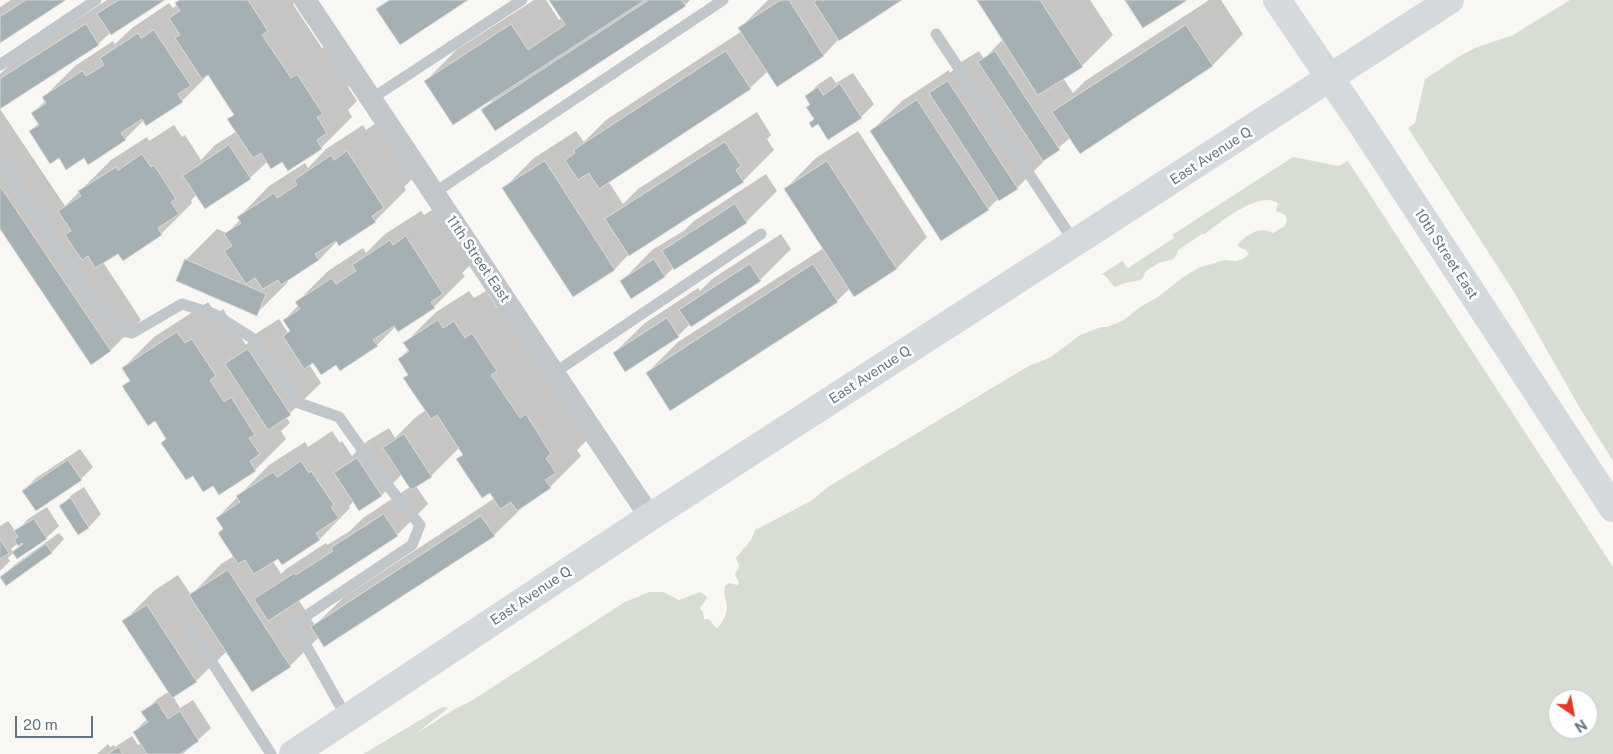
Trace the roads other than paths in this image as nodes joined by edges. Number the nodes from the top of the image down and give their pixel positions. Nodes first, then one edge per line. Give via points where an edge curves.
1 (96, 0) edge
2 (305, 0) edge
3 (522, 0) edge
4 (723, 0) edge
5 (1277, 0) edge
6 (1450, 0) edge
7 (936, 34) dead end
8 (0, 65) edge
9 (1330, 78) junction
10 (371, 98) junction
11 (0, 162) edge
12 (434, 193) junction
13 (761, 234) dead end
14 (1076, 243) junction
15 (554, 373) junction
16 (1613, 508) edge
17 (650, 517) junction
18 (188, 625) dead end
19 (347, 718) junction
20 (271, 754) edge
21 (293, 754) edge

1 - 8 lane
2 - 10 street, 11th Street East
3 - 10 lane
4 - 12 lane
5 - 9 main road, 10th Street East
6 - 9 main road, East Avenue Q
7 - 14 lane
9 - 14 main road, East Avenue Q
9 - 16 main road, 10th Street East
10 - 12 street, 11th Street East
11 - 19 lane via 113,328 132,334 182,304 214,314 252,338 298,403 339,417 420,525 412,545 294,624
12 - 15 street, 11th Street East
13 - 15 lane
14 - 17 main road, East Avenue Q
15 - 17 street, 11th Street East
17 - 19 main road, East Avenue Q
18 - 20 lane
19 - 21 main road, East Avenue Q

